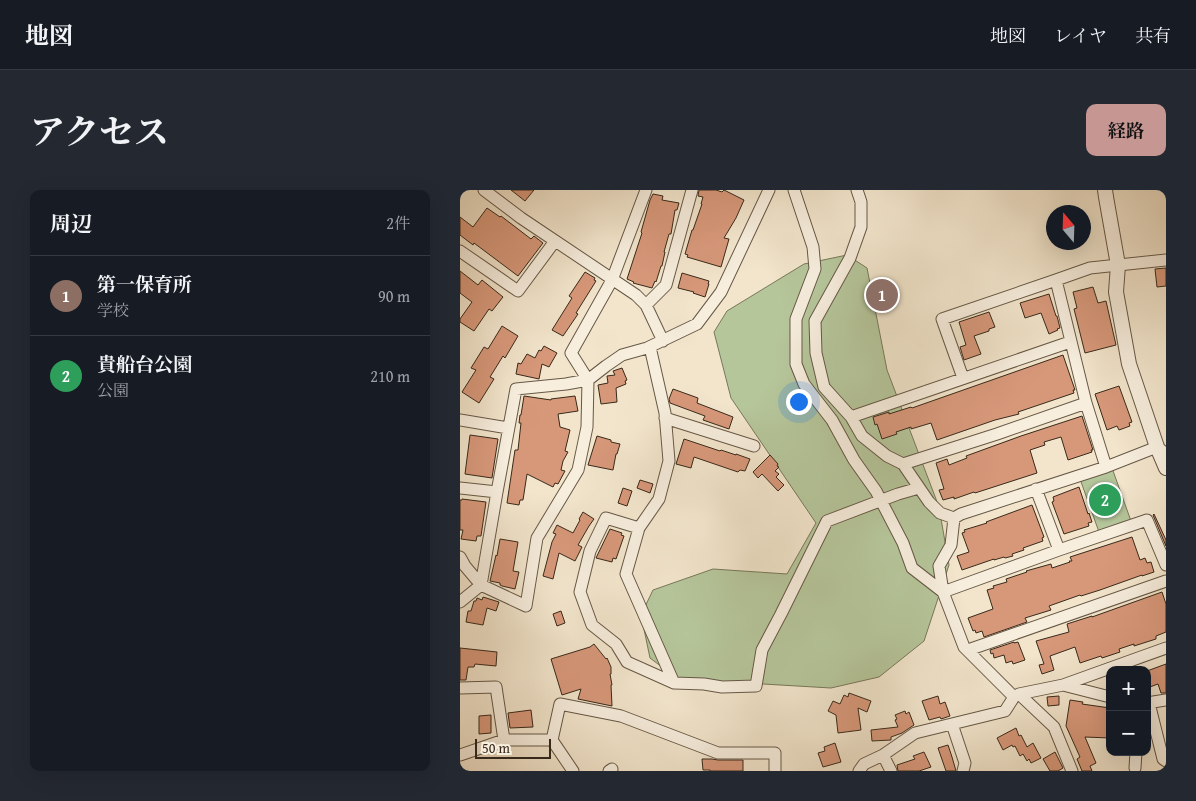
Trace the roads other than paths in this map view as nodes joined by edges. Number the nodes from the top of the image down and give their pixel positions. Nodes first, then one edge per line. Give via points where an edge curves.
1 (484, 190) edge
2 (646, 190) edge
3 (692, 190) edge
4 (769, 190) edge
5 (794, 190) edge
6 (857, 190) edge
7 (1106, 190) edge
8 (555, 241) junction
9 (460, 251) edge
10 (1166, 260) edge
11 (1118, 265) junction
12 (612, 280) junction
13 (1056, 280) junction
14 (646, 305) junction
15 (662, 341) junction
16 (1070, 342) junction
17 (650, 347) junction
18 (963, 378) junction
19 (588, 380) junction
20 (804, 384) junction
21 (824, 387) junction
22 (1086, 404) junction
23 (850, 417) junction
24 (665, 418) junction
25 (460, 420) edge
26 (508, 428) junction
27 (754, 446) dead end
28 (1162, 451) edge
29 (903, 464) junction
30 (1106, 467) junction
31 (1166, 468) edge
32 (460, 488) edge
33 (919, 488) junction
34 (1036, 489) junction
35 (497, 492) junction
36 (881, 501) junction
37 (954, 518) junction
38 (639, 528) junction
39 (1059, 550) junction
40 (460, 557) edge
41 (1166, 565) edge
42 (1166, 580) edge
43 (482, 585) junction
44 (943, 592) junction
45 (460, 602) edge
46 (1166, 648) edge
47 (968, 650) junction
48 (674, 683) junction
49 (1063, 685) junction
50 (460, 688) edge
51 (1017, 695) junction
52 (1106, 696) edge
53 (1166, 700) edge
54 (1151, 702) edge
55 (1150, 711) edge
56 (952, 724) junction
57 (504, 740) junction
58 (552, 740) junction
59 (460, 754) edge
60 (883, 755) junction
61 (1136, 756) edge
62 (1166, 761) edge
63 (1135, 768) dead end
64 (573, 771) edge
65 (775, 771) edge
66 (859, 771) edge
67 (891, 771) edge
68 (963, 771) edge
69 (1072, 771) edge

1 - 8 street
2 - 12 street
3 - 14 street via 666,285
4 - 15 street via 721,292 697,324
5 - 20 street via 813,247 815,269 796,319 796,364
6 - 21 street via 861,202 861,227 850,258 815,321 816,353
7 - 11 street
8 - 9 street via 518,291
8 - 12 street
10 - 11 street
11 - 13 street via 1090,268
11 - 28 street via 1116,292 1128,364
12 - 14 street
12 - 19 street via 571,353
13 - 16 street
13 - 18 street via 942,319
14 - 15 street
15 - 17 street
16 - 18 street
16 - 22 street
17 - 19 street via 622,355
17 - 24 street
18 - 23 street
19 - 26 street via 516,389
19 - 43 street via 587,427 578,470 537,538 526,606
20 - 21 street
20 - 36 street via 832,420
21 - 23 street
22 - 29 street
22 - 30 street
23 - 29 street via 862,436
24 - 27 street
24 - 38 street via 669,461 659,499
25 - 26 street
26 - 35 street
28 - 30 street
28 - 31 street
29 - 33 street
30 - 34 street
32 - 35 street
33 - 36 street
33 - 37 street via 940,513
34 - 37 street
34 - 39 street
35 - 43 street
36 - 44 street via 912,568
36 - 48 street via 827,521 762,650 756,686
37 - 44 street via 951,544 939,566
38 - 48 street via 626,574
38 - 48 street via 606,518 590,551 580,592 592,625 616,644 627,662
39 - 41 street via 1147,520
39 - 44 street
40 - 43 street
42 - 47 street
43 - 45 street
44 - 47 street
46 - 49 street
47 - 51 street
49 - 51 street
49 - 52 street
50 - 57 street via 496,687
51 - 56 street via 1005,711
51 - 69 street via 1054,727
53 - 54 street
55 - 62 street
56 - 60 street via 915,733
56 - 68 street via 965,763
57 - 58 street
57 - 59 street
58 - 64 street
58 - 65 street via 560,704 621,716 718,753 775,753
60 - 66 street via 864,764
60 - 67 street
61 - 63 street

